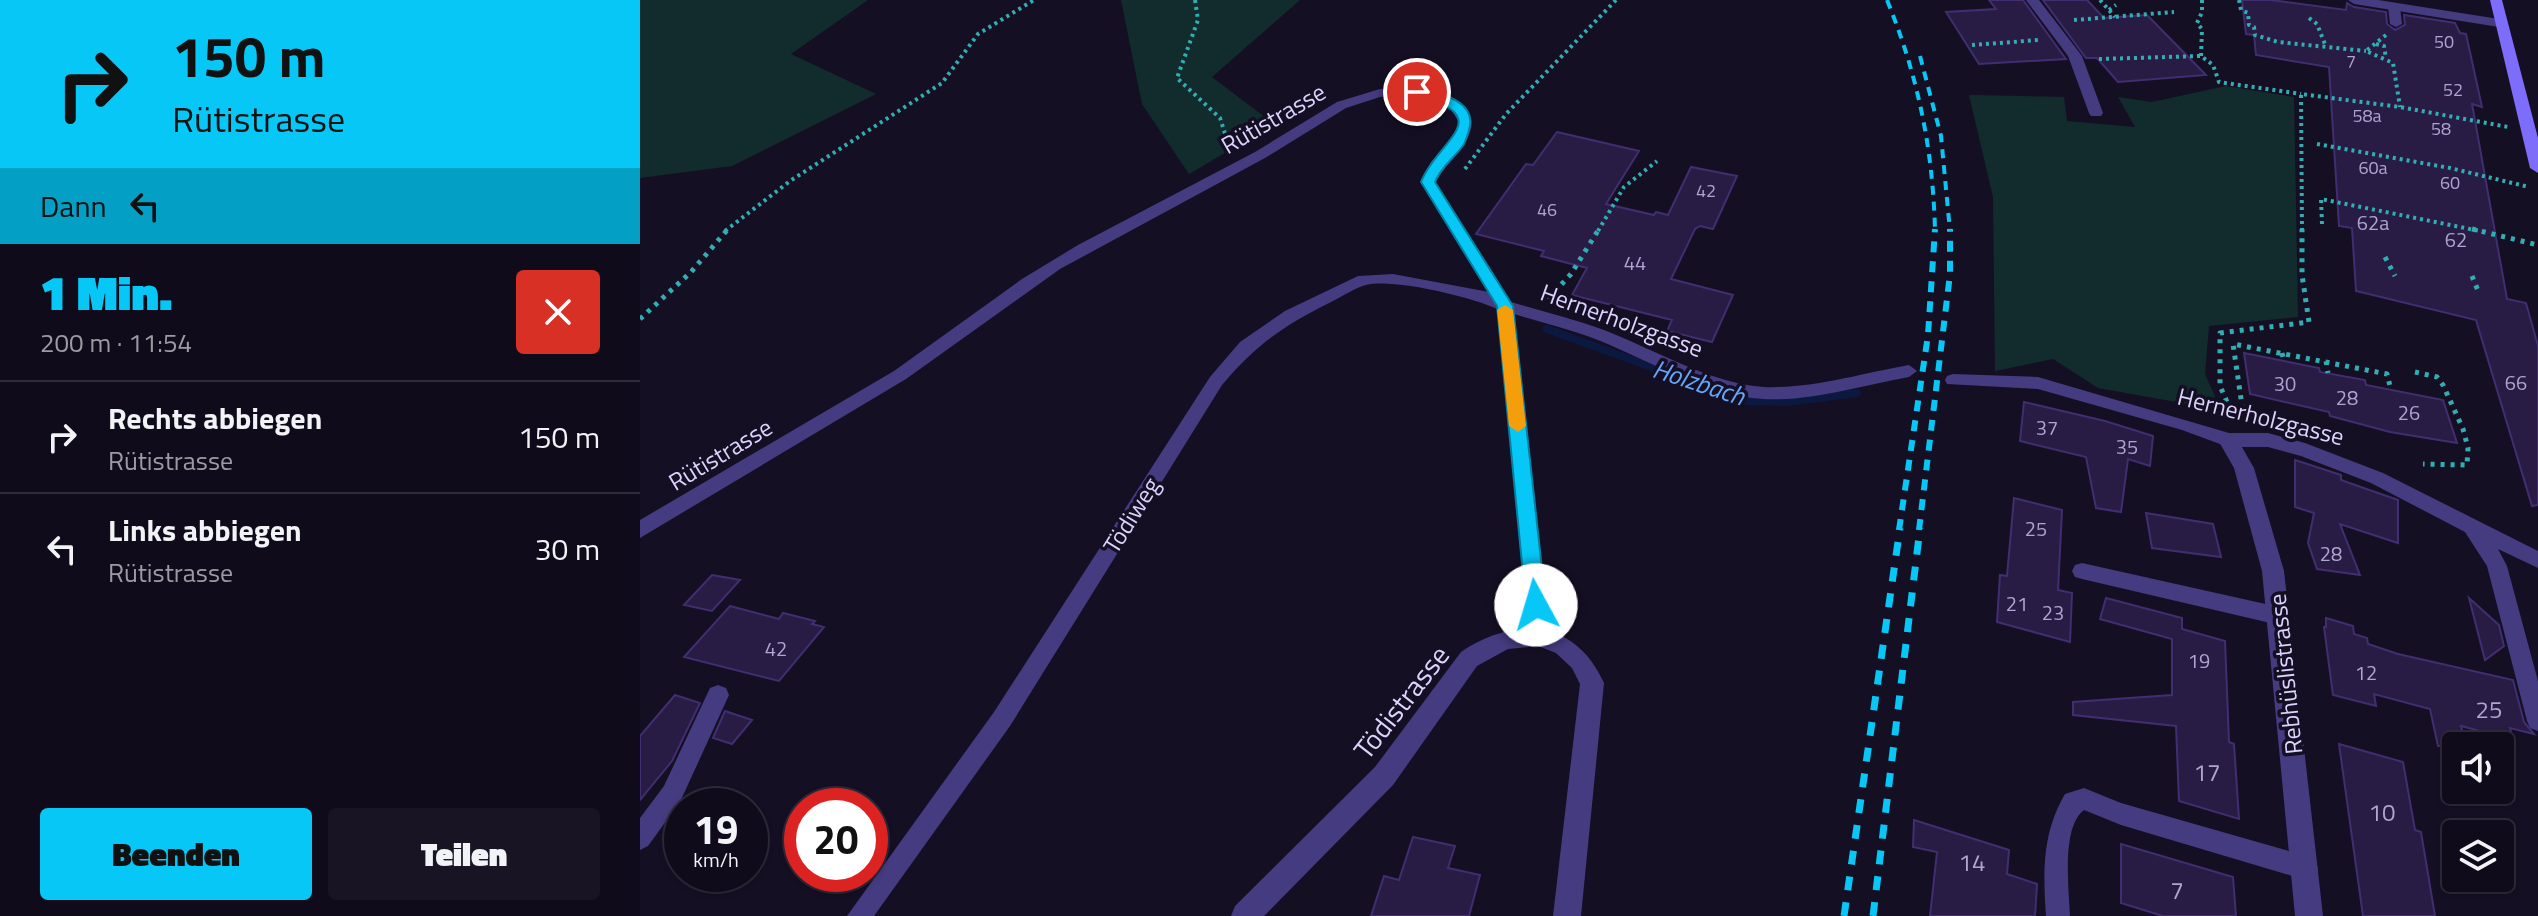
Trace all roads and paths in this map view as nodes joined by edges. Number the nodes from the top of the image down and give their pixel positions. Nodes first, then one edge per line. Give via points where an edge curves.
1 (1034, 0) edge
2 (1195, 0) edge
3 (1616, 0) edge
4 (2032, 0) edge
5 (2100, 0) edge
6 (2202, 0) edge
7 (2239, 0) edge
8 (2354, 0) edge
9 (2496, 0) edge
10 (2378, 4) junction
11 (2116, 5) dead end
12 (2394, 7) junction
13 (2109, 10) junction
14 (2174, 12) dead end
15 (2045, 17) junction
16 (2115, 17) junction
17 (2309, 18) dead end
18 (2499, 23) junction
19 (2396, 24) dead end
20 (2061, 38) junction
21 (2375, 44) junction
22 (1972, 45) dead end
23 (2326, 47) junction
24 (2366, 51) junction
25 (2075, 56) junction
26 (2201, 56) junction
27 (2386, 58) junction
28 (2301, 94) junction
29 (2400, 107) junction
30 (2096, 113) dead end
31 (2529, 131) junction
32 (2317, 144) dead end
33 (1657, 161) dead end
34 (1236, 168) junction
35 (2538, 168) edge
36 (2538, 189) edge
37 (1436, 198) junction
38 (2322, 224) dead end
39 (2538, 245) edge
40 (2385, 257) dead end
41 (2395, 276) dead end
42 (2472, 276) dead end
43 (2479, 293) dead end
44 (1505, 306) junction
45 (1526, 312) junction
46 (640, 319) edge
47 (2282, 353) junction
48 (2284, 361) dead end
49 (2326, 361) junction
50 (1909, 371) dead end
51 (2415, 372) dead end
52 (2328, 373) dead end
53 (1953, 380) dead end
54 (2391, 390) dead end
55 (2232, 430) junction
56 (2423, 464) dead end
57 (2471, 527) junction
58 (640, 530) edge
59 (2538, 560) edge
60 (2082, 571) dead end
61 (2279, 616) junction
62 (1539, 636) junction
63 (718, 695) dead end
64 (2538, 721) edge
65 (640, 838) edge
66 (2306, 868) junction
67 (859, 916) edge
68 (1245, 916) edge
69 (1567, 916) edge
70 (2058, 916) edge
71 (2309, 916) edge

1 - 46 path via 978,34 942,83 740,217
2 - 34 path via 1198,20 1177,78 1224,125
3 - 37 path via 1506,114 1473,161
4 - 15 street
5 - 13 path
6 - 26 path via 2197,23 2202,29
7 - 23 path via 2255,35
8 - 10 street
9 - 18 main road
10 - 12 street
10 - 21 path via 2387,35
11 - 13 path
12 - 18 street
12 - 19 lane
13 - 16 path
14 - 16 path
15 - 16 path
15 - 20 street
17 - 23 path
18 - 31 main road
20 - 22 path via 2050,43
20 - 25 street
21 - 24 path
21 - 27 path via 2384,46
23 - 24 path
24 - 27 path
25 - 26 path via 2094,54 2101,61
25 - 30 street
26 - 28 path via 2213,65 2219,82
27 - 29 path via 2393,63
28 - 29 path
28 - 55 path via 2302,275 2309,322 2220,333 2220,386
29 - 31 path
31 - 35 main road
32 - 36 path
33 - 45 path via 1626,183 1569,280
34 - 37 lane, Rütistrasse via 1354,100 1402,91 1432,94 1455,104 1465,120 1458,144 1428,176
34 - 58 lane, Rütistrasse via 1125,223 1027,283 901,374
37 - 44 lane
38 - 39 path via 2321,199
40 - 41 path
42 - 43 path
44 - 45 lane, Hernerholzgasse
44 - 62 lane
44 - 67 lane, Tödiweg via 1484,296 1393,279 1363,280 1291,315 1246,346 1216,381 1002,719
45 - 50 lane, Hernerholzgasse via 1747,391 1810,389
47 - 48 path
47 - 49 path
47 - 55 path via 2233,344 2244,420
49 - 52 path
49 - 54 path via 2387,374
51 - 56 path via 2437,377 2443,385 2468,448 2467,465
53 - 55 lane, Hernerholzgasse via 2038,383 2186,425
55 - 57 lane, Hernerholzgasse via 2337,460
55 - 61 street, Rebhüslistrasse via 2260,518
57 - 59 lane, Hernerholzgasse
57 - 64 lane via 2497,566
60 - 61 lane
61 - 66 street, Rebhüslistrasse
62 - 68 street, Tödistrasse via 1507,639 1469,659 1384,776
62 - 69 street via 1564,646 1592,683
63 - 65 lane via 672,794
66 - 70 lane via 2084,799 2073,802 2059,830
66 - 71 street, Rebhüslistrasse

